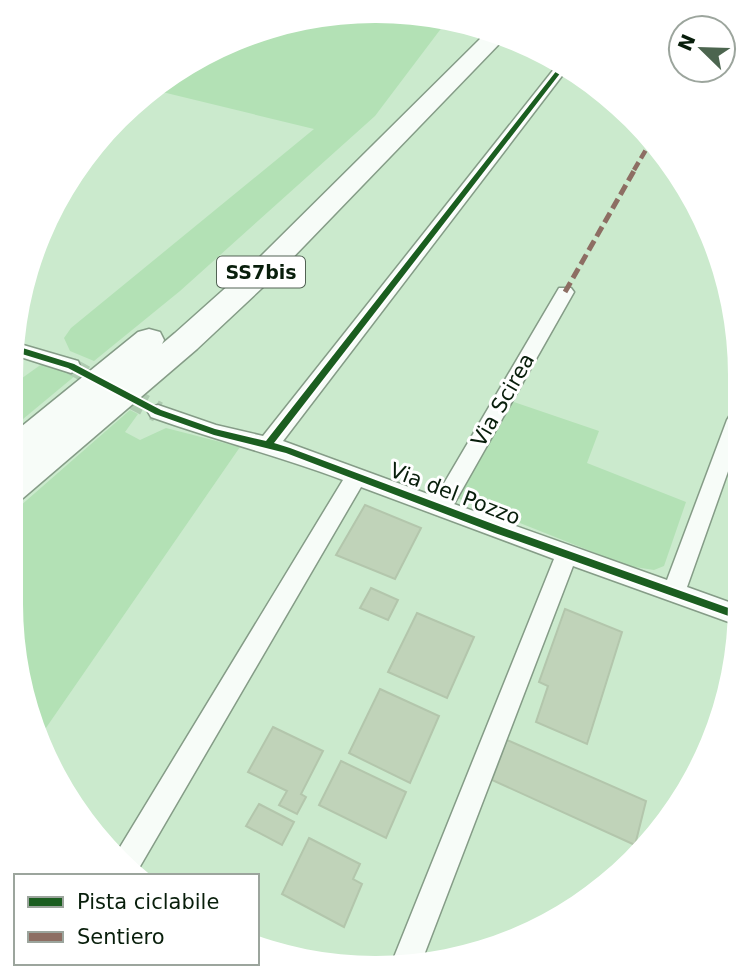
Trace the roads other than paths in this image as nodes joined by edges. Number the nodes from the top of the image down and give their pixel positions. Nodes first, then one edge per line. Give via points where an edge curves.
1 (471, 36) edge
2 (490, 41) edge
3 (557, 73) edge
4 (565, 292) dead end
5 (24, 352) edge
6 (71, 366) tunnel mouth
7 (158, 412) tunnel mouth
8 (23, 444) edge
9 (728, 444) edge
10 (268, 445) junction
11 (356, 476) junction
12 (23, 478) edge
13 (441, 508) junction
14 (566, 554) junction
15 (673, 593) junction
16 (728, 612) edge
17 (130, 857) edge
18 (410, 954) edge

1 - 8 highway, SS7bis via 249,253
2 - 12 highway, SS7bis via 268,265 186,341
3 - 10 street
4 - 13 street, Via Scirea
5 - 6 street
7 - 10 street, Via del Pozzo
9 - 15 street
10 - 11 street, Via del Pozzo
11 - 13 street, Via del Pozzo
11 - 17 street
13 - 14 street, Via del Pozzo
14 - 15 street, Via del Pozzo
14 - 18 street
15 - 16 street, Via del Pozzo

